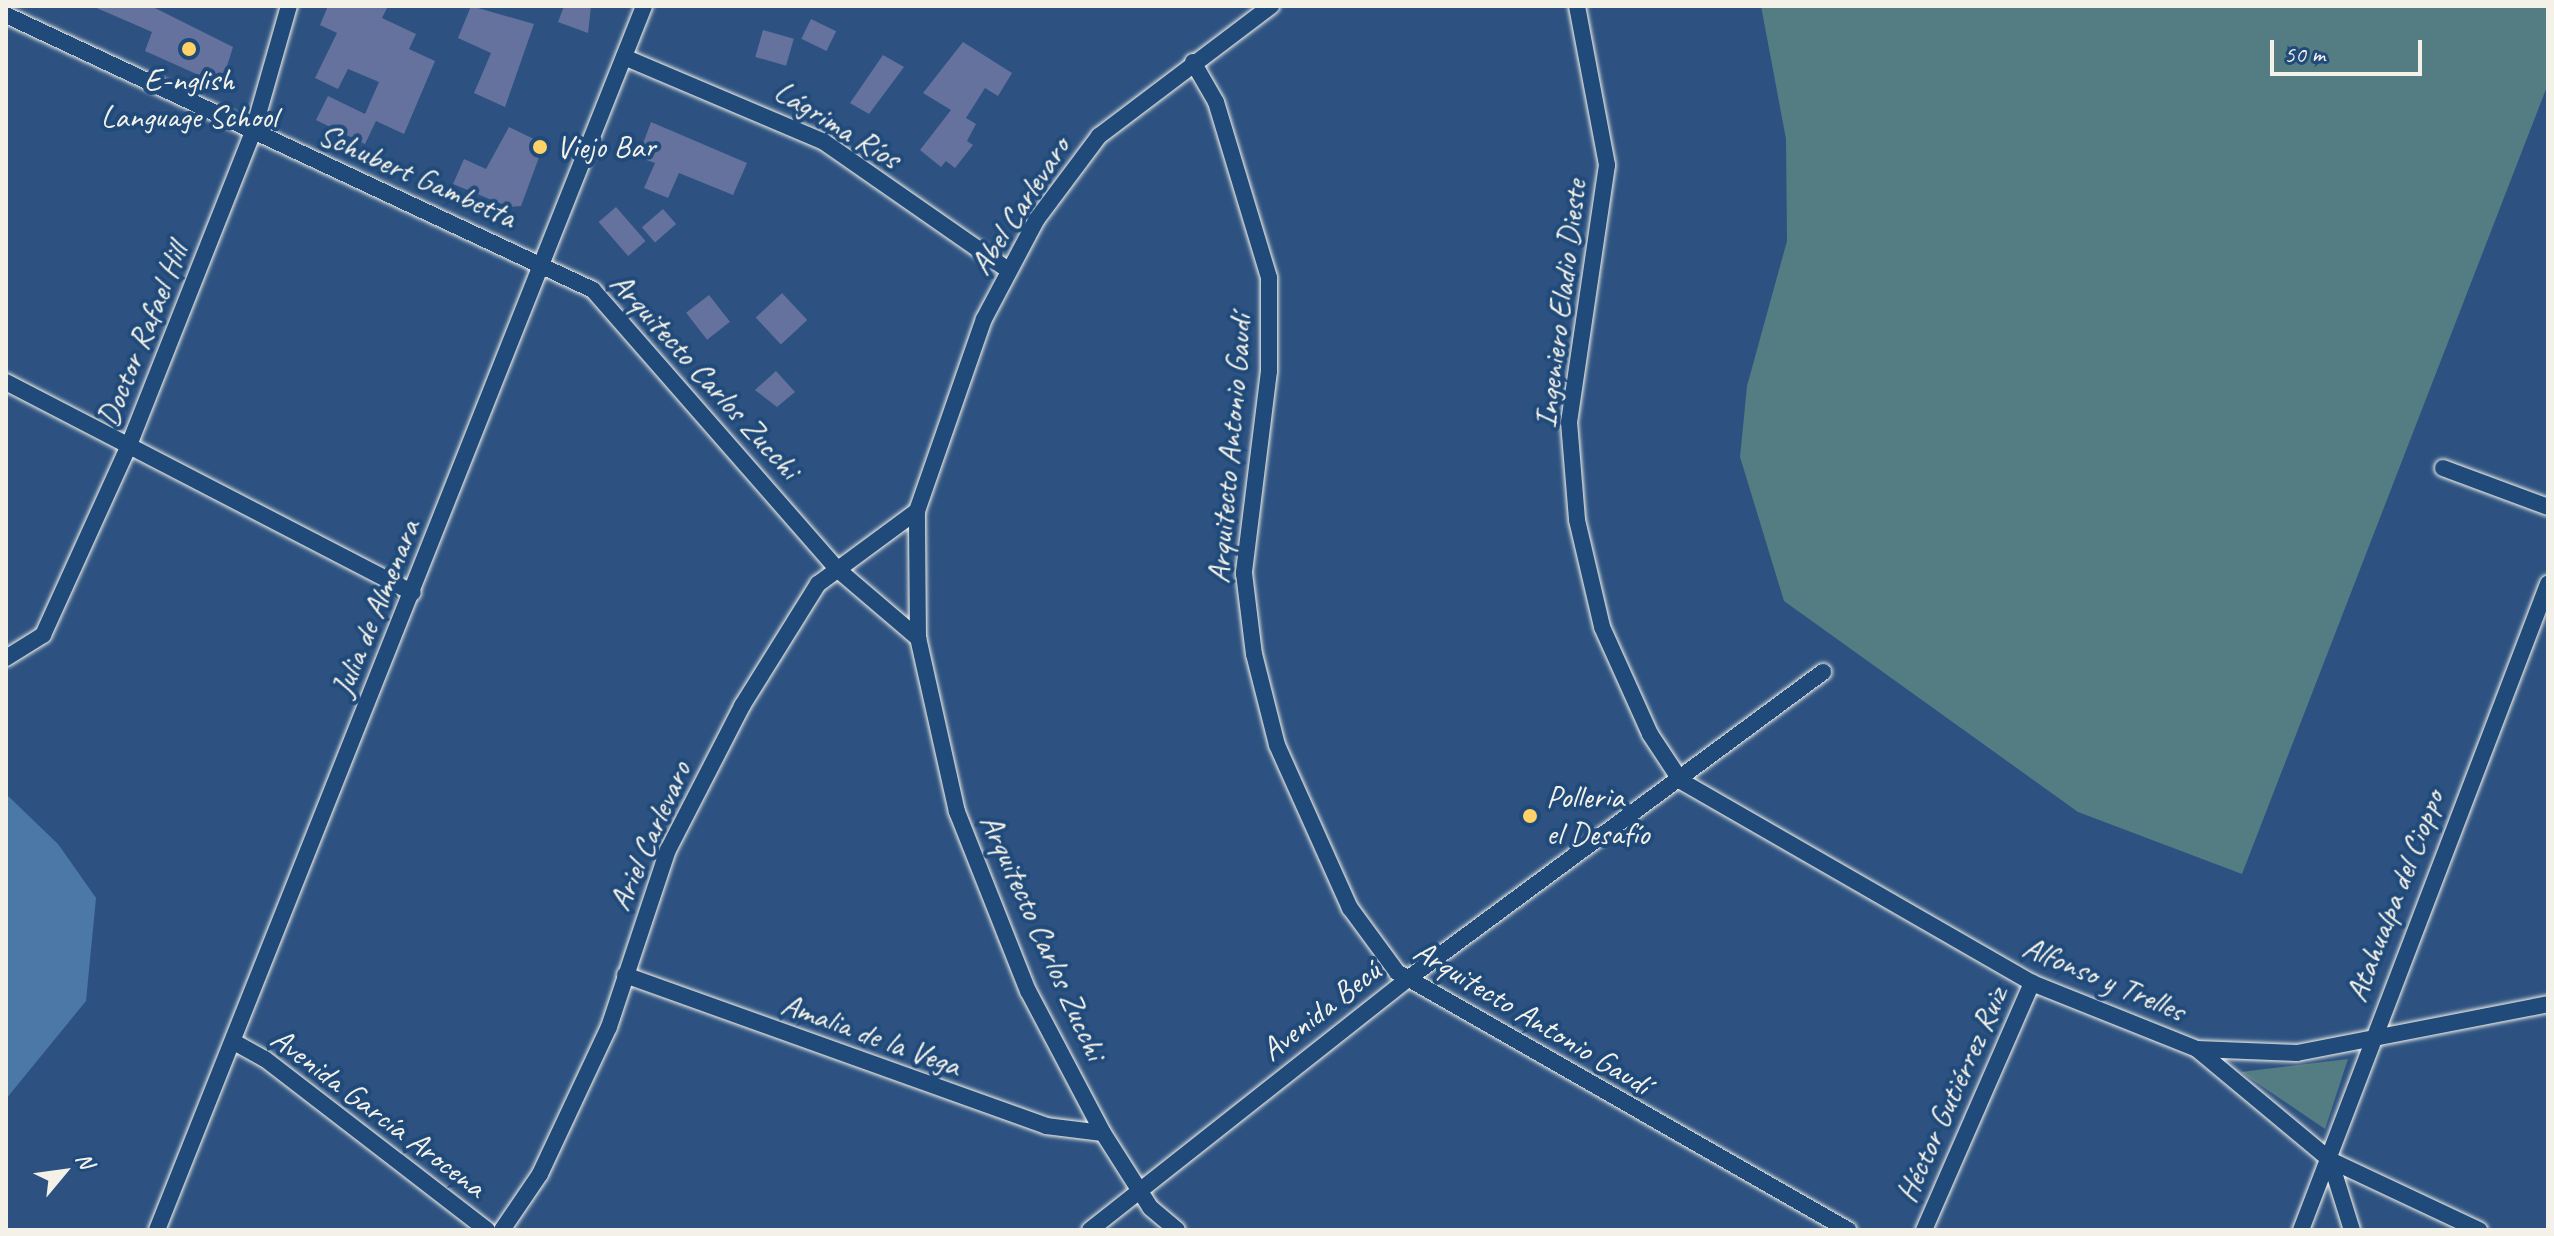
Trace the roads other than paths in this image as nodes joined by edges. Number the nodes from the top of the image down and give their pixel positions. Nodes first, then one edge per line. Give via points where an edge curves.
1 (289, 6) edge
2 (644, 6) edge
3 (1271, 6) edge
4 (1577, 6) edge
5 (6, 15) edge
6 (624, 57) junction
7 (1193, 62) junction
8 (253, 132) junction
9 (545, 264) junction
10 (1007, 269) junction
11 (6, 382) edge
12 (129, 445) junction
13 (2443, 468) dead end
14 (2548, 507) edge
15 (917, 511) junction
16 (836, 568) junction
17 (2548, 584) edge
18 (413, 593) junction
19 (918, 638) junction
20 (6, 658) edge
21 (1823, 672) dead end
22 (1681, 781) junction
23 (625, 975) junction
24 (1409, 978) junction
25 (2032, 983) junction
26 (2548, 1004) edge
27 (2369, 1041) junction
28 (234, 1042) junction
29 (2197, 1049) junction
30 (1103, 1133) junction
31 (2330, 1160) junction
32 (1138, 1189) junction
33 (157, 1230) edge
34 (487, 1230) edge
35 (502, 1230) edge
36 (1090, 1230) edge
37 (1177, 1230) edge
38 (1848, 1230) edge
39 (1924, 1230) edge
40 (2301, 1230) edge
41 (2352, 1230) edge
42 (2479, 1230) edge

1 - 8 street, Doctor Rafael Hill
2 - 6 street, Julia de Almenara
3 - 7 street, Abel Carlevaro
4 - 22 street, Ingeniero Eladio Dieste via 1607,165 1569,422 1577,520 1602,627 1650,734
5 - 8 street, Schubert Gambetta
6 - 9 street, Julia de Almenara
6 - 10 street, Lágrima Ríos via 824,142
7 - 10 street, Abel Carlevaro via 1099,136
7 - 24 street, Arquitecto Antonio Gaudí via 1225,126 1269,278 1269,371 1244,573 1262,694 1296,793 1350,908 1377,953
8 - 9 street, Schubert Gambetta
8 - 12 street, Doctor Rafael Hill
9 - 16 street, Arquitecto Carlos Zucchi via 593,290 632,330
9 - 18 street, Julia de Almenara
10 - 15 street, Abel Carlevaro
11 - 12 street
12 - 18 street
12 - 20 street, Doctor Rafael Hill via 43,635
13 - 14 street
15 - 16 street, Ariel Carlevaro
15 - 19 street, Arquitecto Carlos Zucchi
16 - 19 street, Arquitecto Carlos Zucchi
16 - 23 street, Ariel Carlevaro via 818,584 742,706 700,787 668,850
17 - 27 street, Atahualpa del Cioppo
18 - 28 street, Julia de Almenara
19 - 30 street, Arquitecto Carlos Zucchi via 957,812 1028,991
21 - 22 street, Avenida Becú
22 - 24 street, Avenida Becú
22 - 25 street, Alfonso y Trelles
23 - 30 street, Amalia de la Vega via 1046,1126
23 - 35 street, Ariel Carlevaro via 567,1119
24 - 32 street, Avenida Becú
24 - 38 street, Arquitecto Antonio Gaudí
25 - 29 street, Alfonso y Trelles
25 - 39 street, Héctor Gutiérrez Ruiz
26 - 27 street, Alfonso y Trelles
27 - 29 street, Alfonso y Trelles via 2248,1056
27 - 31 street, Atahualpa del Cioppo
28 - 33 street, Julia de Almenara
28 - 34 street, Avenida García Arocena via 275,1066
29 - 31 street
30 - 32 street, Arquitecto Carlos Zucchi
31 - 40 street, Atahualpa del Cioppo
31 - 41 street
31 - 42 street
32 - 36 street, Avenida Becú
32 - 37 street, Arquitecto Carlos Zucchi

